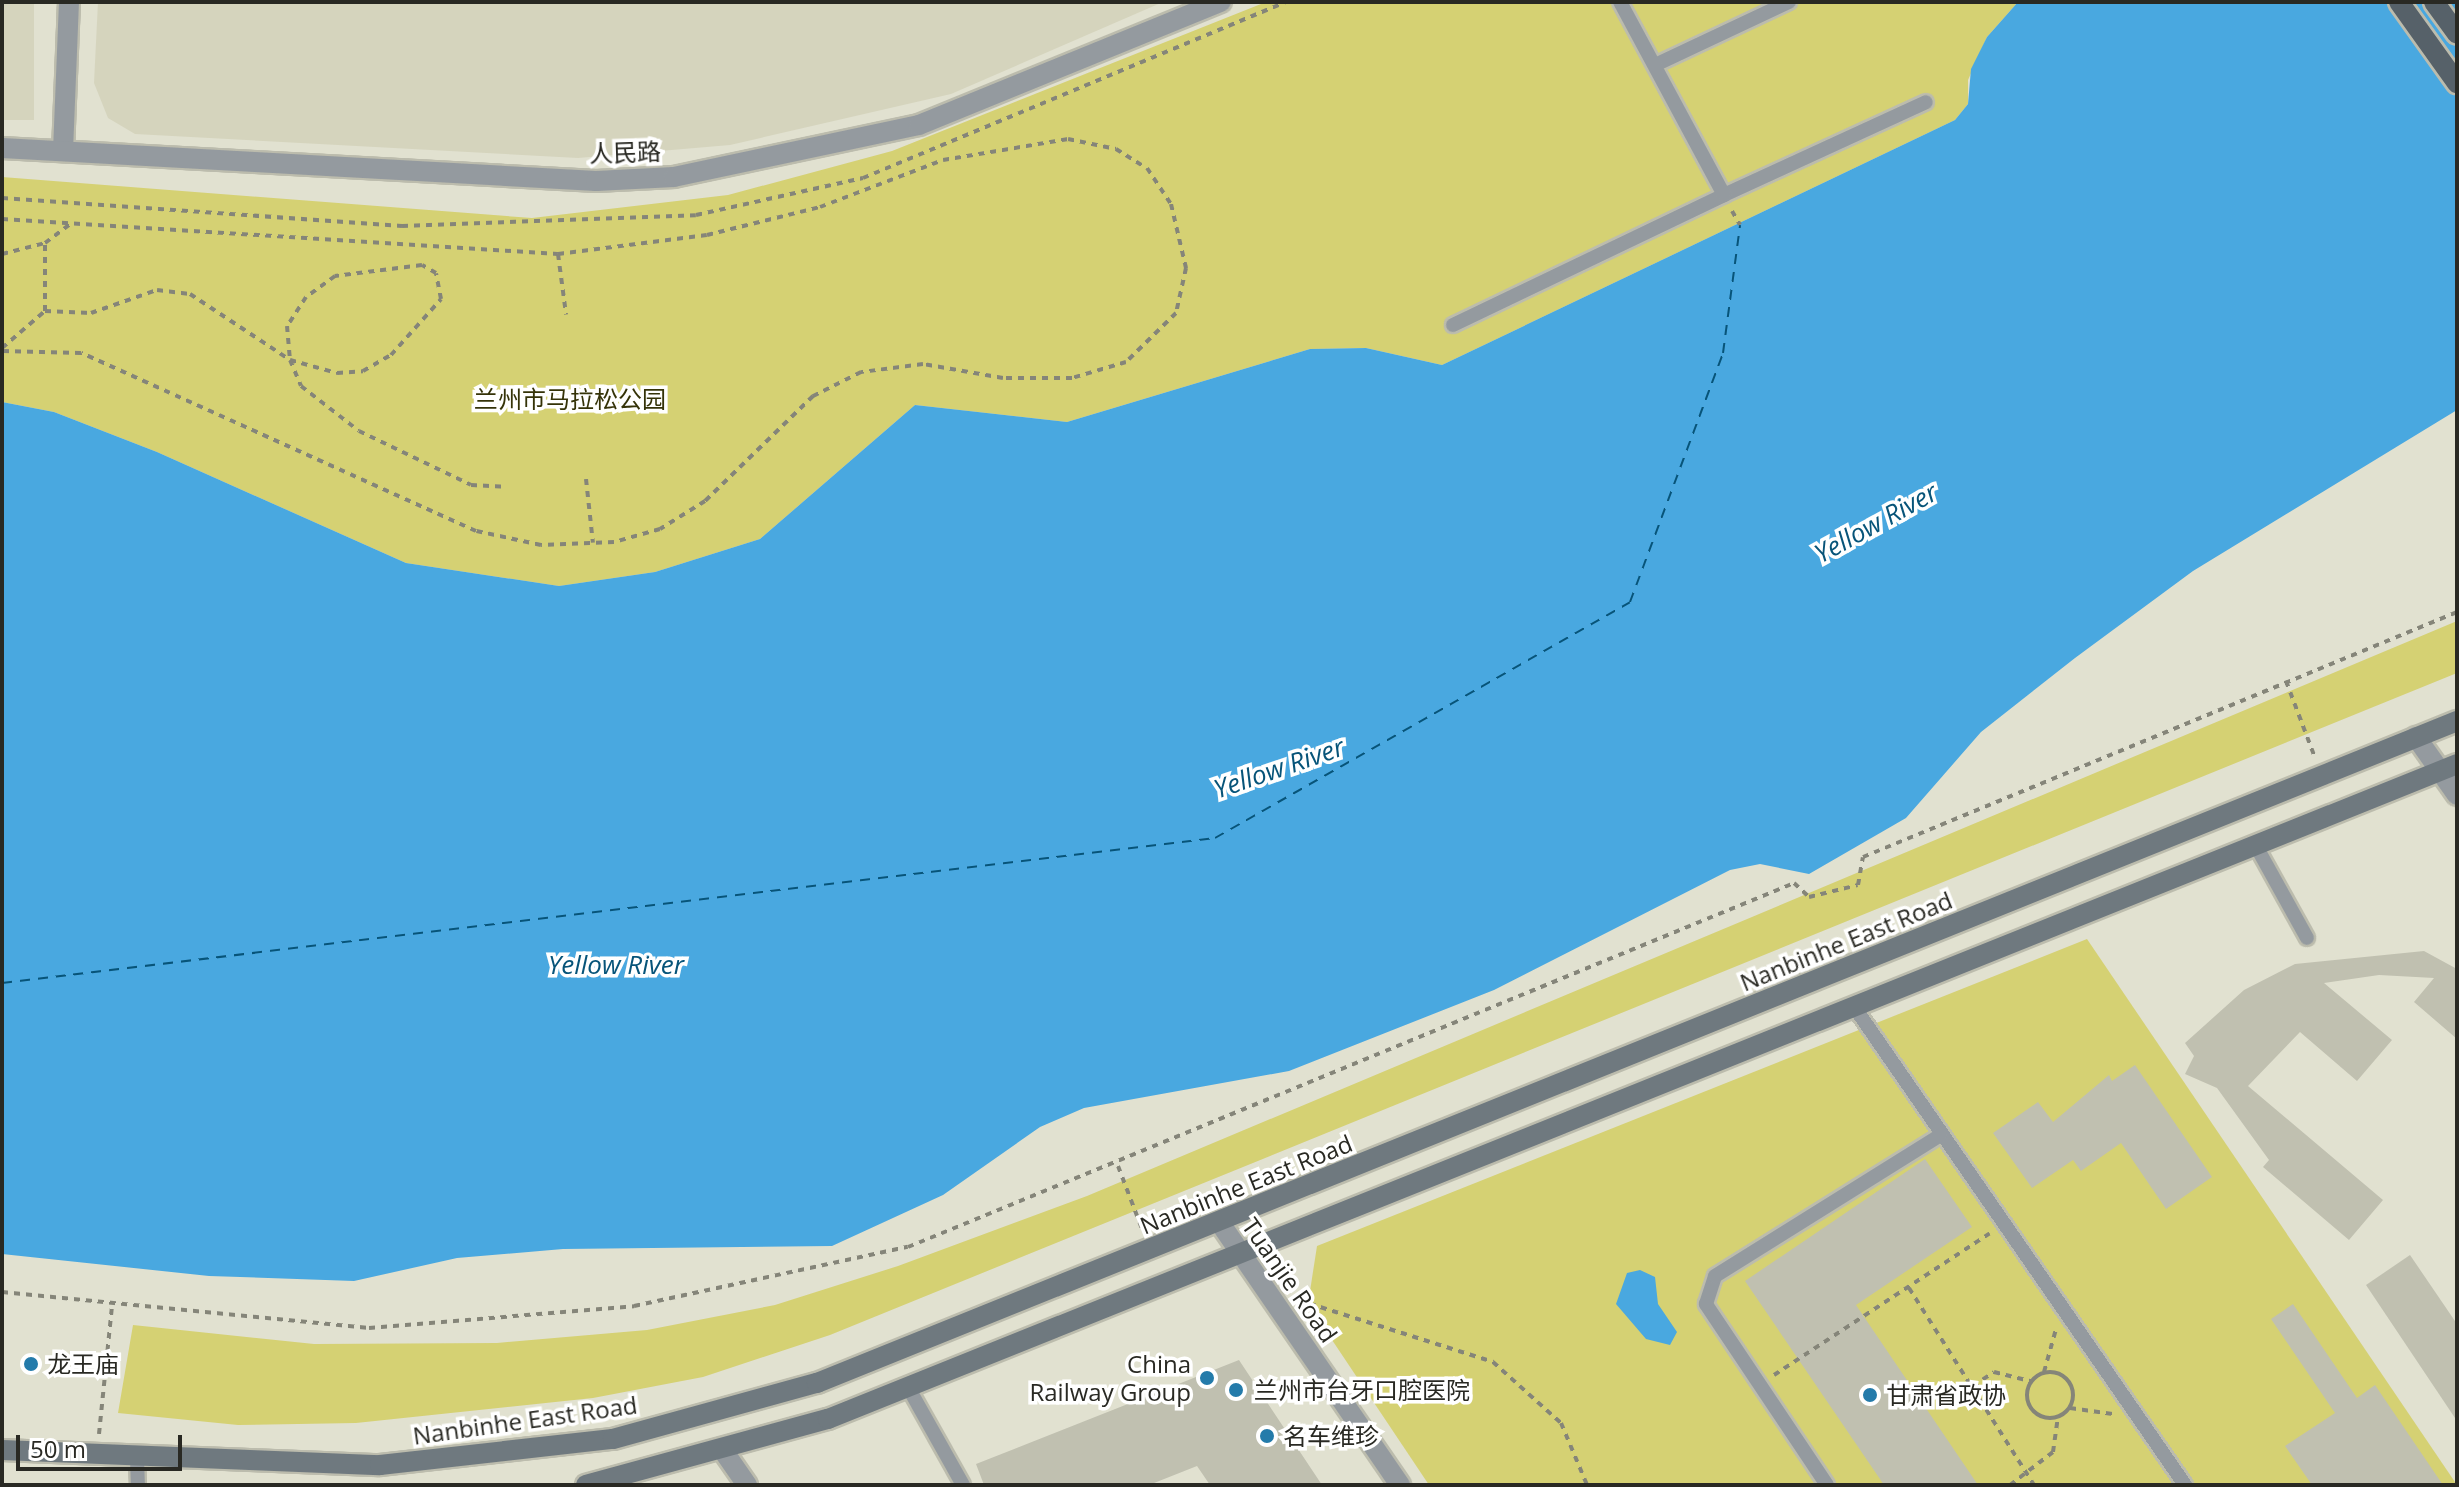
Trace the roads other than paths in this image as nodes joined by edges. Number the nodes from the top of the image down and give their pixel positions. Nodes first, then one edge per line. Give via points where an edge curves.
1 (69, 2) edge
2 (1221, 2) edge
3 (1620, 2) edge
4 (1789, 2) edge
5 (2399, 2) edge
6 (2434, 2) edge
7 (2457, 34) edge
8 (1655, 65) junction
9 (2457, 83) edge
10 (1926, 102) dead end
11 (2, 148) edge
12 (63, 151) junction
13 (1724, 195) junction
14 (1453, 325) dead end
15 (2457, 721) edge
16 (2416, 737) junction
17 (2449, 768) edge
18 (2457, 795) edge
19 (2256, 846) junction
20 (2307, 938) dead end
21 (1855, 1008) junction
22 (1941, 1135) junction
23 (1220, 1223) junction
24 (1242, 1256) junction
25 (908, 1387) junction
26 (722, 1449) junction
27 (2, 1450) edge
28 (137, 1459) junction
29 (138, 1485) edge
30 (586, 1485) edge
31 (747, 1485) edge
32 (963, 1485) edge
33 (1400, 1485) edge
34 (1827, 1485) edge
35 (2185, 1485) edge

1 - 12 street
2 - 12 street, 人民路 via 919,125 674,177 596,181
3 - 8 lane
4 - 8 lane
5 - 9 main road
6 - 7 main road
8 - 13 lane
10 - 13 lane
11 - 12 street, 人民路
13 - 14 lane
15 - 16 main road, Nanbinhe East Road
16 - 17 street
16 - 23 main road, Nanbinhe East Road
17 - 18 street
17 - 19 main road
19 - 20 lane
19 - 21 main road
21 - 22 lane
21 - 24 main road
22 - 34 lane via 1715,1276 1706,1304
22 - 35 lane
23 - 24 street, Tuanjie Road
23 - 28 main road, Nanbinhe East Road via 817,1383 613,1439 380,1465
24 - 25 main road
24 - 33 street, Tuanjie Road
25 - 26 main road
25 - 32 lane
26 - 30 main road
26 - 31 street
27 - 28 main road, Nanbinhe East Road
28 - 29 lane

